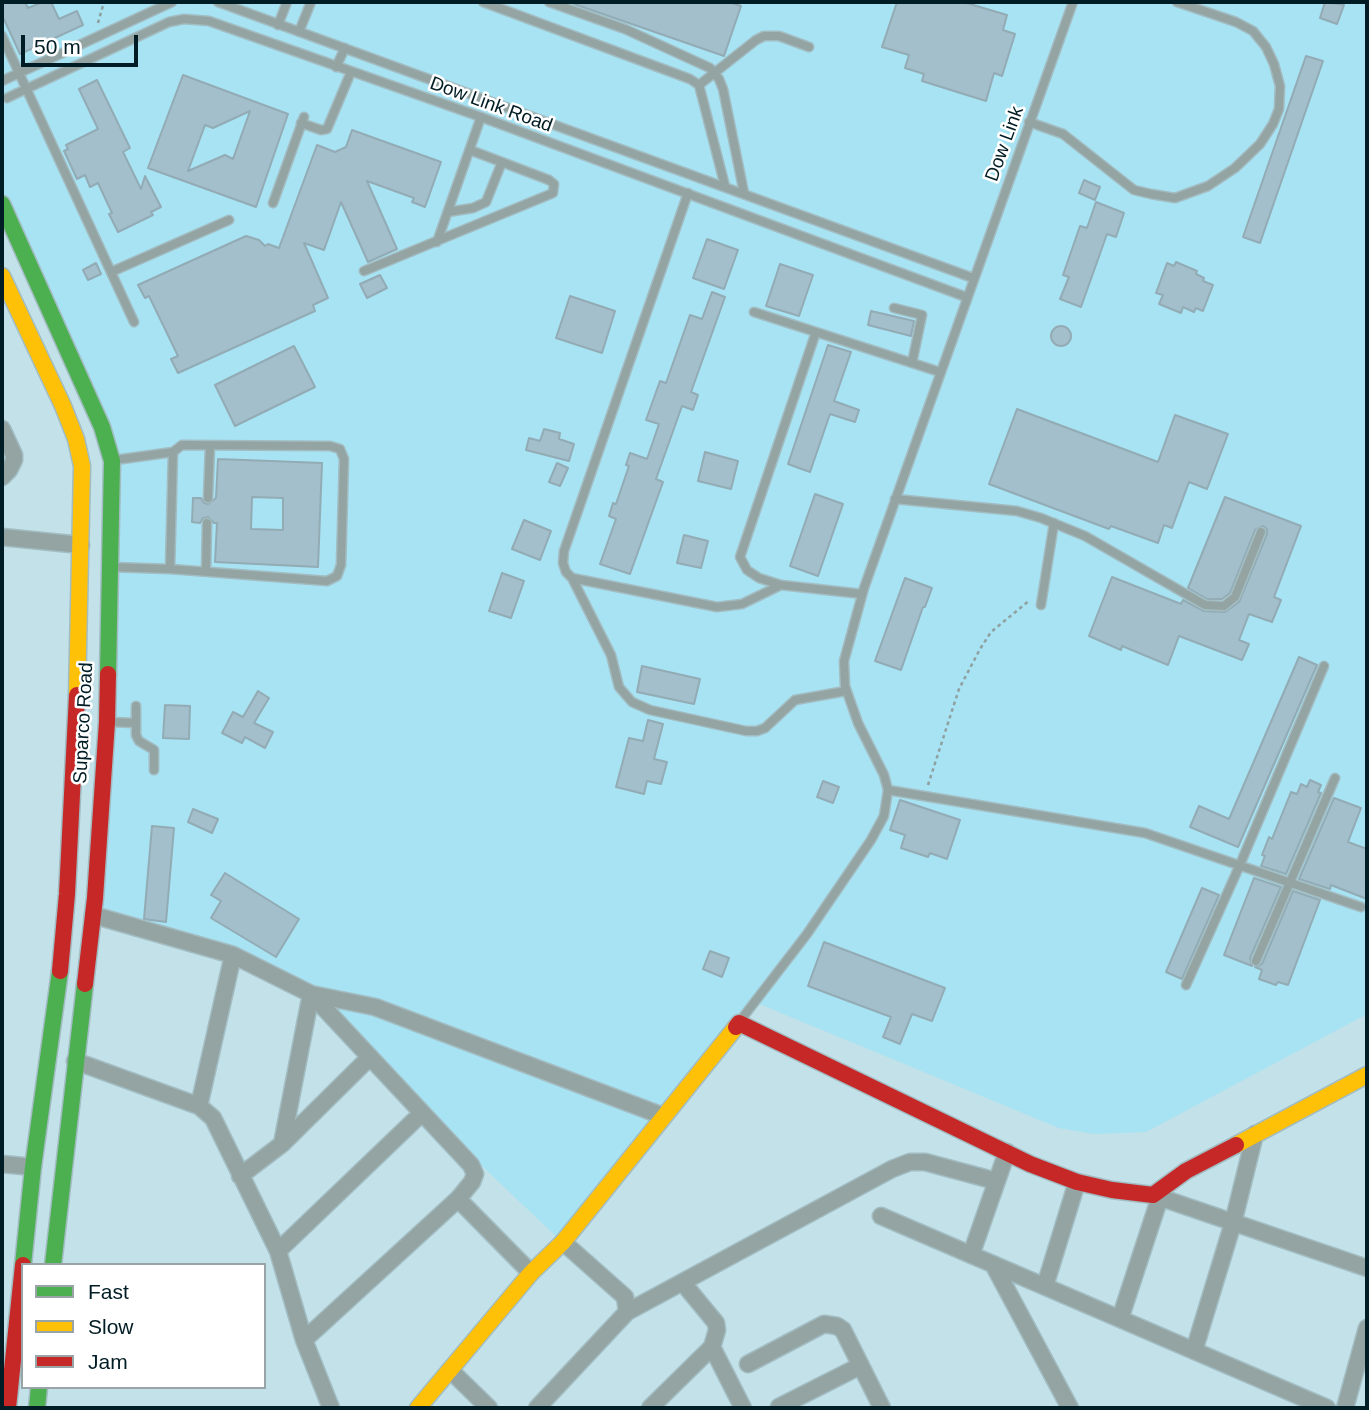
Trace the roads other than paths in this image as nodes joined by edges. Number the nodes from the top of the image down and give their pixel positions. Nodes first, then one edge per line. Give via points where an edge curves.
1 (172, 2) edge
2 (218, 2) edge
3 (287, 2) edge
4 (311, 2) edge
5 (483, 2) edge
6 (549, 2) edge
7 (1073, 2) edge
8 (1177, 2) edge
9 (278, 25) junction
10 (299, 33) junction
11 (2, 36) edge
12 (808, 47) dead end
13 (345, 48) junction
14 (336, 67) junction
15 (20, 72) junction
16 (351, 72) junction
17 (715, 75) junction
18 (2, 81) edge
19 (699, 85) junction
20 (27, 88) junction
21 (7, 98) dead end
22 (481, 117) junction
23 (1030, 122) junction
24 (470, 150) junction
25 (502, 162) junction
26 (725, 186) junction
27 (688, 193) junction
28 (744, 193) junction
29 (273, 203) dead end
30 (2, 204) edge
31 (448, 212) junction
32 (229, 220) dead end
33 (437, 242) junction
34 (364, 271) dead end
35 (111, 272) junction
36 (2, 276) edge
37 (973, 278) junction
38 (966, 297) junction
39 (894, 307) dead end
40 (754, 312) dead end
41 (134, 322) dead end
42 (816, 332) junction
43 (912, 363) junction
44 (940, 372) junction
45 (2, 429) edge
46 (210, 446) junction
47 (173, 452) junction
48 (112, 461) junction
49 (2, 477) edge
50 (208, 498) dead end
51 (895, 499) junction
52 (207, 523) dead end
53 (1054, 523) junction
54 (1261, 532) dead end
55 (2, 537) edge
56 (81, 545) junction
57 (110, 567) junction
58 (170, 569) junction
59 (206, 571) junction
60 (572, 578) junction
61 (781, 585) junction
62 (862, 594) junction
63 (1041, 605) dead end
64 (1324, 666) dead end
65 (846, 691) junction
66 (136, 706) dead end
67 (107, 722) junction
68 (135, 723) junction
69 (154, 770) dead end
70 (1335, 778) dead end
71 (888, 790) junction
72 (1239, 867) junction
73 (1290, 883) junction
74 (67, 894) junction
75 (95, 898) junction
76 (1361, 907) dead end
77 (93, 915) junction
78 (64, 934) junction
79 (89, 939) junction
80 (233, 955) junction
81 (1256, 961) dead end
82 (1186, 985) dead end
83 (311, 994) junction
84 (739, 1023) junction
85 (370, 1057) junction
86 (75, 1061) junction
87 (1367, 1075) edge
88 (198, 1106) junction
89 (422, 1113) junction
90 (663, 1116) junction
91 (1255, 1134) junction
92 (282, 1144) junction
93 (1007, 1152) junction
94 (2, 1164) edge
95 (33, 1167) junction
96 (240, 1176) junction
97 (996, 1181) junction
98 (1077, 1182) junction
99 (1157, 1196) junction
100 (458, 1199) junction
101 (881, 1216) dead end
102 (1233, 1223) junction
103 (563, 1242) junction
104 (278, 1251) junction
105 (971, 1255) junction
106 (23, 1263) edge
107 (53, 1263) edge
108 (993, 1264) junction
109 (1367, 1268) edge
110 (531, 1273) junction
111 (683, 1283) junction
112 (21, 1284) edge
113 (1045, 1286) junction
114 (627, 1312) junction
115 (1120, 1319) junction
116 (1367, 1328) edge
117 (304, 1340) junction
118 (712, 1347) junction
119 (1194, 1351) junction
120 (748, 1364) dead end
121 (860, 1366) junction
122 (450, 1370) junction
123 (39, 1389) edge
124 (779, 1407) edge
125 (8, 1408) edge
126 (37, 1408) edge
127 (331, 1408) edge
128 (418, 1408) edge
129 (489, 1408) edge
130 (537, 1408) edge
131 (650, 1408) edge
132 (743, 1408) edge
133 (882, 1408) edge
134 (1070, 1408) edge
135 (1327, 1408) edge
136 (1345, 1408) edge

1 - 15 lane
2 - 9 lane, Dow Link Road
3 - 9 lane
4 - 10 lane
5 - 19 lane
6 - 17 lane via 625,29 702,64
7 - 23 lane, Dow Link
8 - 23 lane via 1253,31 1275,64 1279,109 1260,144 1236,167 1208,186 1175,198 1151,194 1134,190 1063,134
9 - 10 lane, Dow Link Road
10 - 13 lane, Dow Link Road
11 - 15 lane
12 - 17 lane via 779,36 764,36
13 - 14 lane
13 - 26 lane, Dow Link Road
14 - 16 lane, Dow Link Road
14 - 20 lane, Dow Link Road via 209,21 184,19
15 - 18 lane
15 - 20 lane
16 - 22 lane, Dow Link Road
16 - 29 lane via 327,129 321,131 302,120
17 - 19 lane
17 - 28 lane via 723,89
19 - 26 lane
20 - 21 lane, Dow Link Road
20 - 35 lane
22 - 24 lane
22 - 27 lane, Dow Link Road
23 - 37 lane, Dow Link
24 - 25 lane
24 - 31 lane
25 - 31 lane via 486,202
25 - 33 lane via 549,180 554,184 553,193
26 - 28 lane, Dow Link Road
27 - 38 lane, Dow Link Road
27 - 60 lane via 564,551 566,572
28 - 37 lane, Dow Link Road
30 - 48 main road, Suparco Road via 102,427
31 - 33 lane
32 - 35 lane
33 - 34 lane
35 - 41 lane
36 - 56 main road, Suparco Road via 76,439 82,466
37 - 38 lane, Dow Link
38 - 44 lane, Dow Link
39 - 43 lane via 922,315
40 - 42 lane
42 - 43 lane
42 - 61 lane via 740,557 747,570
43 - 44 lane
44 - 51 lane, Dow Link
45 - 49 street via 14,460
46 - 47 lane via 182,445
46 - 50 lane
46 - 59 lane via 330,446 340,450 344,459 341,565 337,576 327,581
47 - 48 lane
47 - 58 lane
48 - 57 main road, Suparco Road
51 - 53 lane via 1017,511
51 - 62 lane, Dow Link
52 - 59 lane
53 - 54 lane via 1085,536 1194,601 1216,606 1235,597
53 - 63 lane
55 - 56 street
56 - 74 main road, Suparco Road
57 - 58 lane
57 - 67 main road, Suparco Road
58 - 59 lane
60 - 61 lane via 717,607 742,604
60 - 65 lane via 611,655 619,687 632,702 650,710 757,731 795,700
61 - 62 lane
62 - 65 lane, Dow Link via 844,661
64 - 72 lane
65 - 71 lane, Dow Link
66 - 68 lane
67 - 68 lane
67 - 75 main road, Suparco Road
68 - 69 lane via 139,740 154,750
70 - 73 lane
71 - 72 lane via 1145,832
71 - 84 lane via 884,816 871,840
72 - 73 lane
72 - 82 lane
73 - 76 lane
73 - 81 lane
74 - 75 main road
74 - 78 main road, Suparco Road
75 - 77 main road, Suparco Road
77 - 79 main road, Suparco Road
77 - 80 street
78 - 79 main road
78 - 95 main road, Suparco Road
79 - 86 main road, Suparco Road
80 - 83 street
80 - 88 street
83 - 85 street
83 - 90 street via 375,1007
83 - 92 street
84 - 90 main road
84 - 93 main road
85 - 89 street
85 - 92 street
86 - 88 street
86 - 107 main road, Suparco Road
87 - 91 main road
88 - 96 street via 213,1118
89 - 100 street via 475,1174
89 - 104 street
90 - 103 main road
91 - 99 main road via 1186,1171
91 - 102 street
92 - 96 street
93 - 97 street
93 - 98 main road
94 - 95 street
95 - 106 main road, Suparco Road
96 - 104 street
97 - 105 street
97 - 111 street via 925,1162 910,1163
98 - 99 main road
98 - 113 street
99 - 102 street
99 - 115 street
100 - 110 street
100 - 117 street
101 - 105 street
102 - 109 street
102 - 119 street
103 - 110 main road
103 - 114 street via 625,1297
104 - 117 street
105 - 108 street
108 - 113 street
108 - 134 street
110 - 122 main road
111 - 114 street
111 - 118 street via 716,1322
112 - 125 main road, Suparco Road
113 - 115 street
114 - 130 street
115 - 119 street
116 - 136 street
117 - 127 street
118 - 131 street
118 - 132 street
119 - 135 street
120 - 121 street via 824,1324 843,1330
121 - 124 street
121 - 133 street
122 - 128 main road
122 - 129 street
123 - 126 main road

